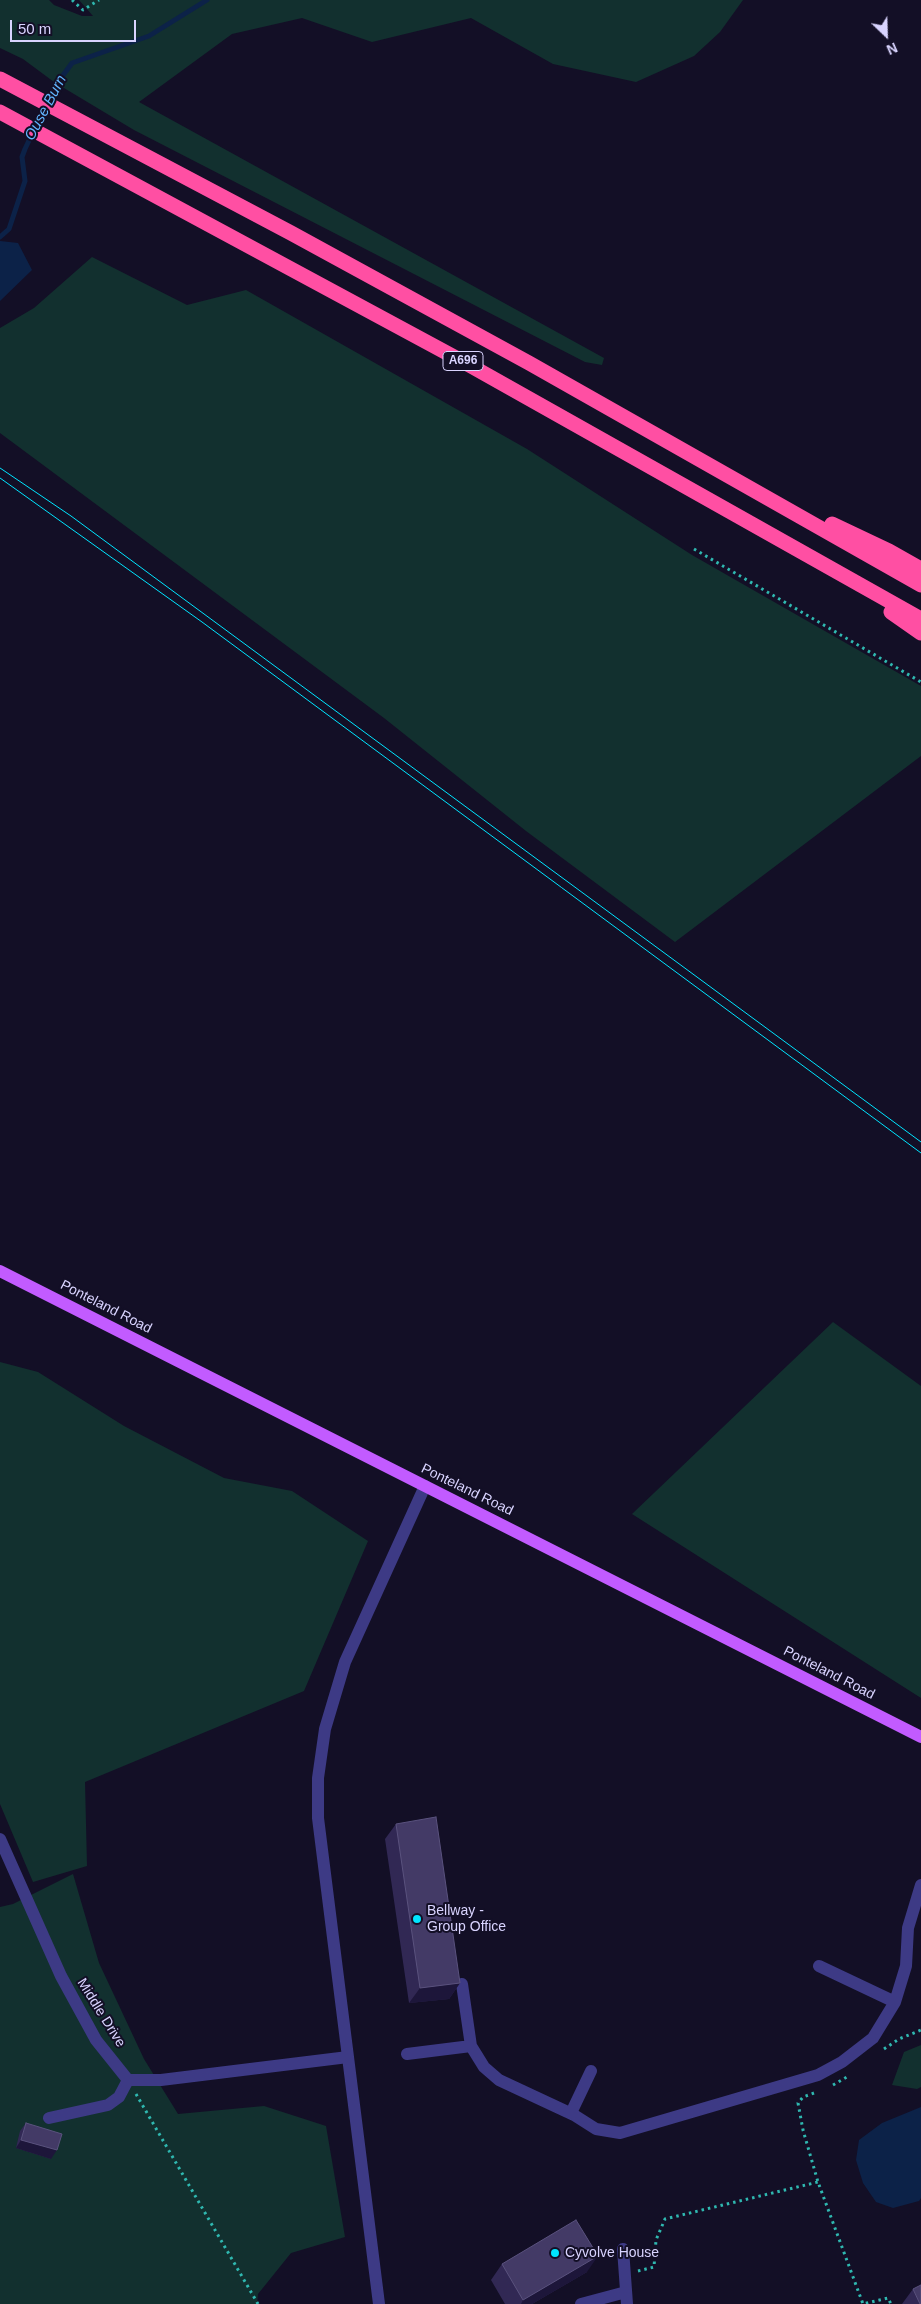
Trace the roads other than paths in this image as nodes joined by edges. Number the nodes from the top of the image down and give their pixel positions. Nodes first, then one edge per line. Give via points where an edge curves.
1 (0, 79) edge
2 (0, 112) edge
3 (738, 481) junction
4 (813, 557) junction
5 (921, 569) edge
6 (921, 585) edge
7 (921, 619) edge
8 (921, 633) edge
9 (0, 1270) edge
10 (425, 1486) junction
11 (921, 1737) edge
12 (0, 1839) edge
13 (921, 1886) edge
14 (819, 1966) dead end
15 (462, 1984) edge
16 (895, 2002) junction
17 (471, 2046) junction
18 (407, 2054) dead end
19 (348, 2058) junction
20 (591, 2071) dead end
21 (128, 2080) junction
22 (571, 2113) junction
23 (49, 2118) dead end
24 (623, 2249) dead end
25 (627, 2298) edge
26 (379, 2304) edge
27 (581, 2304) edge

1 - 3 highway, A696 via 308,242
2 - 4 highway, A696 via 290,267
3 - 5 highway via 889,550
3 - 6 highway, A696
4 - 7 highway, A696
4 - 8 highway
9 - 10 main road, Ponteland Road
10 - 11 main road, Ponteland Road
10 - 19 street via 345,1662 325,1729 318,1778 318,1818
12 - 21 street, Middle Drive via 61,1976 96,2040
13 - 16 street via 908,1928 906,1966
14 - 16 street
15 - 17 street
16 - 22 street via 872,2038 842,2062 818,2075 620,2133 596,2129
17 - 18 street
17 - 22 street via 484,2067 499,2080
19 - 21 street via 161,2080
19 - 26 street
20 - 22 street
21 - 23 street via 119,2097 108,2105
24 - 25 street
25 - 27 street

